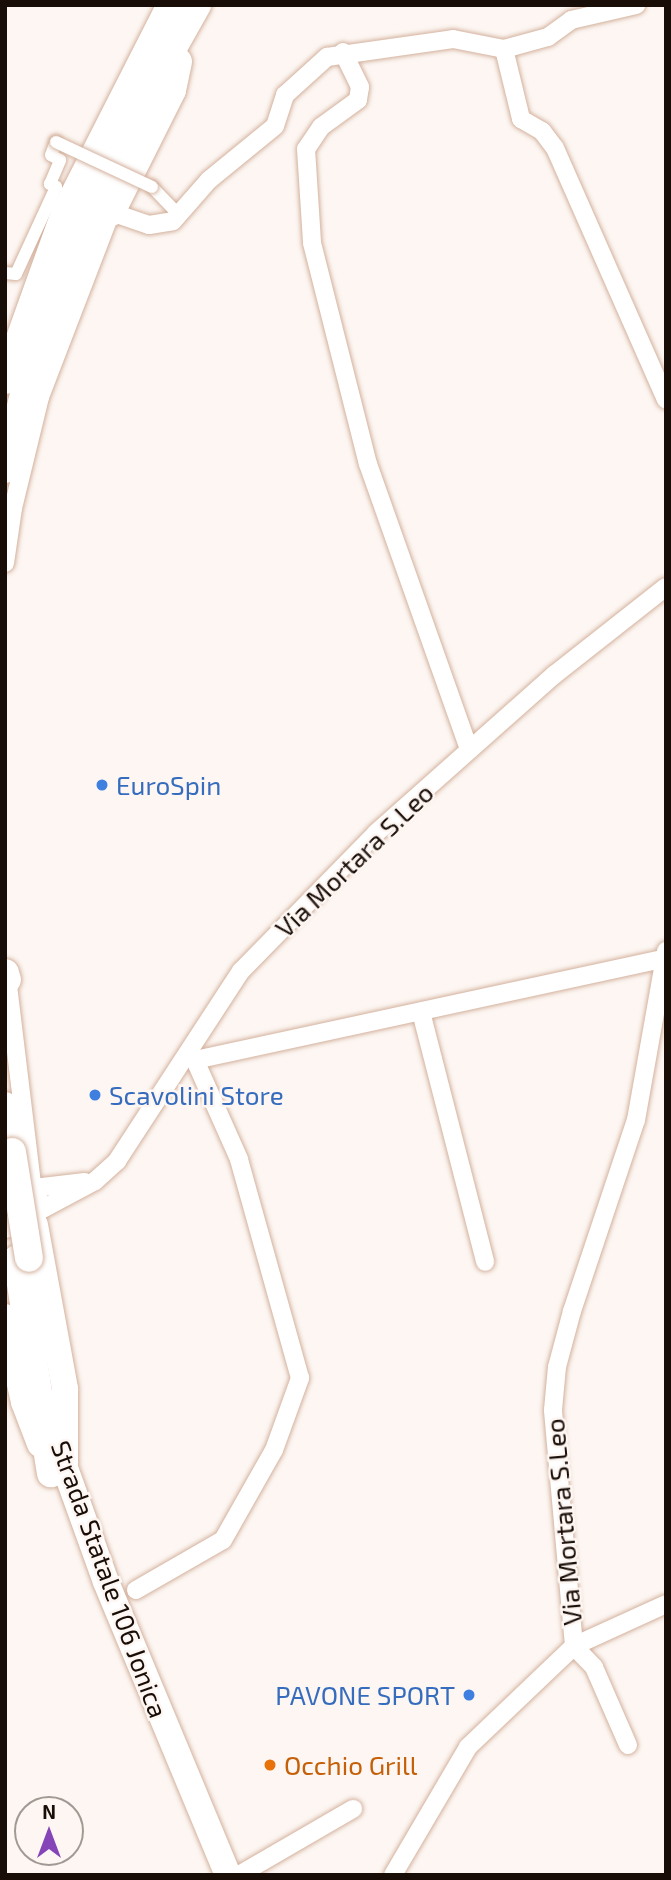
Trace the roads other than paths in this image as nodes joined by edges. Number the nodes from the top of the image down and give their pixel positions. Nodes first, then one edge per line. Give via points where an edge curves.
1 (171, 5) edge
2 (636, 5) edge
3 (191, 17) edge
4 (504, 49) junction
5 (343, 52) junction
6 (111, 212) junction
7 (180, 216) junction
8 (5, 273) edge
9 (31, 303) junction
10 (5, 338) edge
11 (5, 380) edge
12 (666, 400) edge
13 (5, 469) edge
14 (5, 563) edge
15 (666, 587) edge
16 (469, 750) junction
17 (664, 955) edge
18 (6, 971) edge
19 (666, 986) edge
20 (421, 1012) junction
21 (191, 1058) junction
22 (5, 1106) edge
23 (9, 1164) edge
24 (95, 1181) junction
25 (24, 1187) edge
26 (19, 1234) edge
27 (485, 1262) dead end
28 (5, 1317) edge
29 (58, 1471) junction
30 (136, 1590) dead end
31 (666, 1605) edge
32 (574, 1646) junction
33 (628, 1745) dead end
34 (353, 1809) dead end
35 (222, 1869) edge
36 (393, 1875) edge

1 - 9 highway via 96,145
2 - 4 street via 571,20 548,37
3 - 6 highway via 172,90
3 - 13 highway via 131,124 85,220 30,371
4 - 5 street via 453,39
4 - 12 street via 521,119 542,131 555,148
5 - 7 street via 327,57 295,83 285,95 275,126 209,180
5 - 16 street via 360,88 358,100 321,127 306,149 303,161 312,243 369,464
6 - 7 street via 149,225
6 - 14 street via 40,397 13,508
7 - 8 street, bridge via 152,187 57,142 51,155 60,160 50,184 56,187 16,274
9 - 10 highway
9 - 11 highway
15 - 16 street, Via Mortara S.Leo
16 - 21 street, Via Mortara S.Leo via 376,833 241,971
17 - 19 street
17 - 20 street
17 - 32 street, Via Mortara S.Leo via 636,1121 557,1367 554,1455 571,1573
18 - 25 street
20 - 21 street
20 - 27 street
21 - 24 street, Via Mortara S.Leo via 132,1140
21 - 30 street via 239,1159 300,1378 274,1450 223,1540
22 - 23 highway, Strada Statale 106 Jonica
23 - 25 street via 22,1177
23 - 26 highway, Strada Statale 106 Jonica, bridge
24 - 25 street
24 - 26 street, Via Mortara S.Leo
25 - 26 highway, Strada Statale 106 Jonica
25 - 26 street
26 - 29 highway, Strada Statale 106 Jonica
26 - 29 main road via 65,1389
28 - 29 main road via 24,1402
29 - 35 main road, Strada Statale 106 Jonica
31 - 32 street
32 - 33 street via 594,1667
32 - 36 street via 468,1747
34 - 35 street

